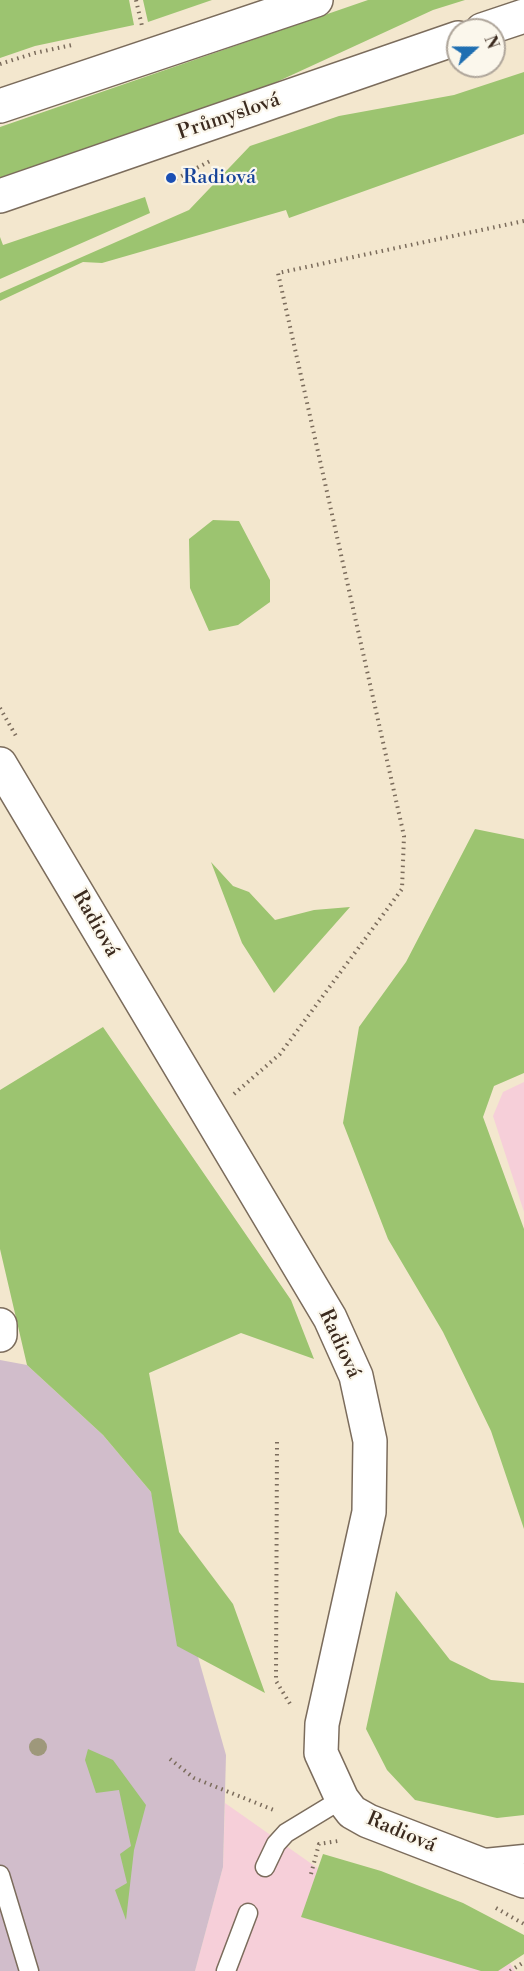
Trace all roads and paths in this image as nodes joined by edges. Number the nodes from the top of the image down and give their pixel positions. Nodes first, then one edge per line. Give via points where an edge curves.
1 (136, 0) edge
2 (316, 0) edge
3 (524, 16) edge
4 (506, 22) edge
5 (143, 30) dead end
6 (446, 42) edge
7 (0, 106) edge
8 (0, 196) edge
9 (524, 221) edge
10 (0, 764) edge
11 (208, 1117) junction
12 (0, 1325) edge
13 (0, 1335) edge
14 (277, 1442) dead end
15 (321, 1753) junction
16 (170, 1759) dead end
17 (342, 1799) junction
18 (302, 1821) junction
19 (524, 1854) edge
20 (463, 1859) junction
21 (265, 1867) dead end
22 (0, 1875) edge
23 (524, 1881) edge
24 (248, 1913) dead end
25 (524, 1962) edge
26 (29, 1971) edge
27 (226, 1971) edge
28 (510, 1971) edge

1 - 5 path
2 - 7 street
3 - 4 street
6 - 8 street, Průmyslová
9 - 11 path via 278,273 404,836 402,889 280,1054
10 - 11 street, Radiová
11 - 15 street, Radiová via 330,1318 356,1376 364,1407 371,1465 369,1512 322,1724
12 - 13 street
14 - 15 path via 276,1681
15 - 17 street, Radiová
16 - 18 path via 194,1778
17 - 18 lane
17 - 20 street, Radiová via 352,1812 368,1821
18 - 21 lane via 276,1844
19 - 20 lane
20 - 23 street, Radiová
22 - 26 lane
24 - 27 lane
25 - 28 path

